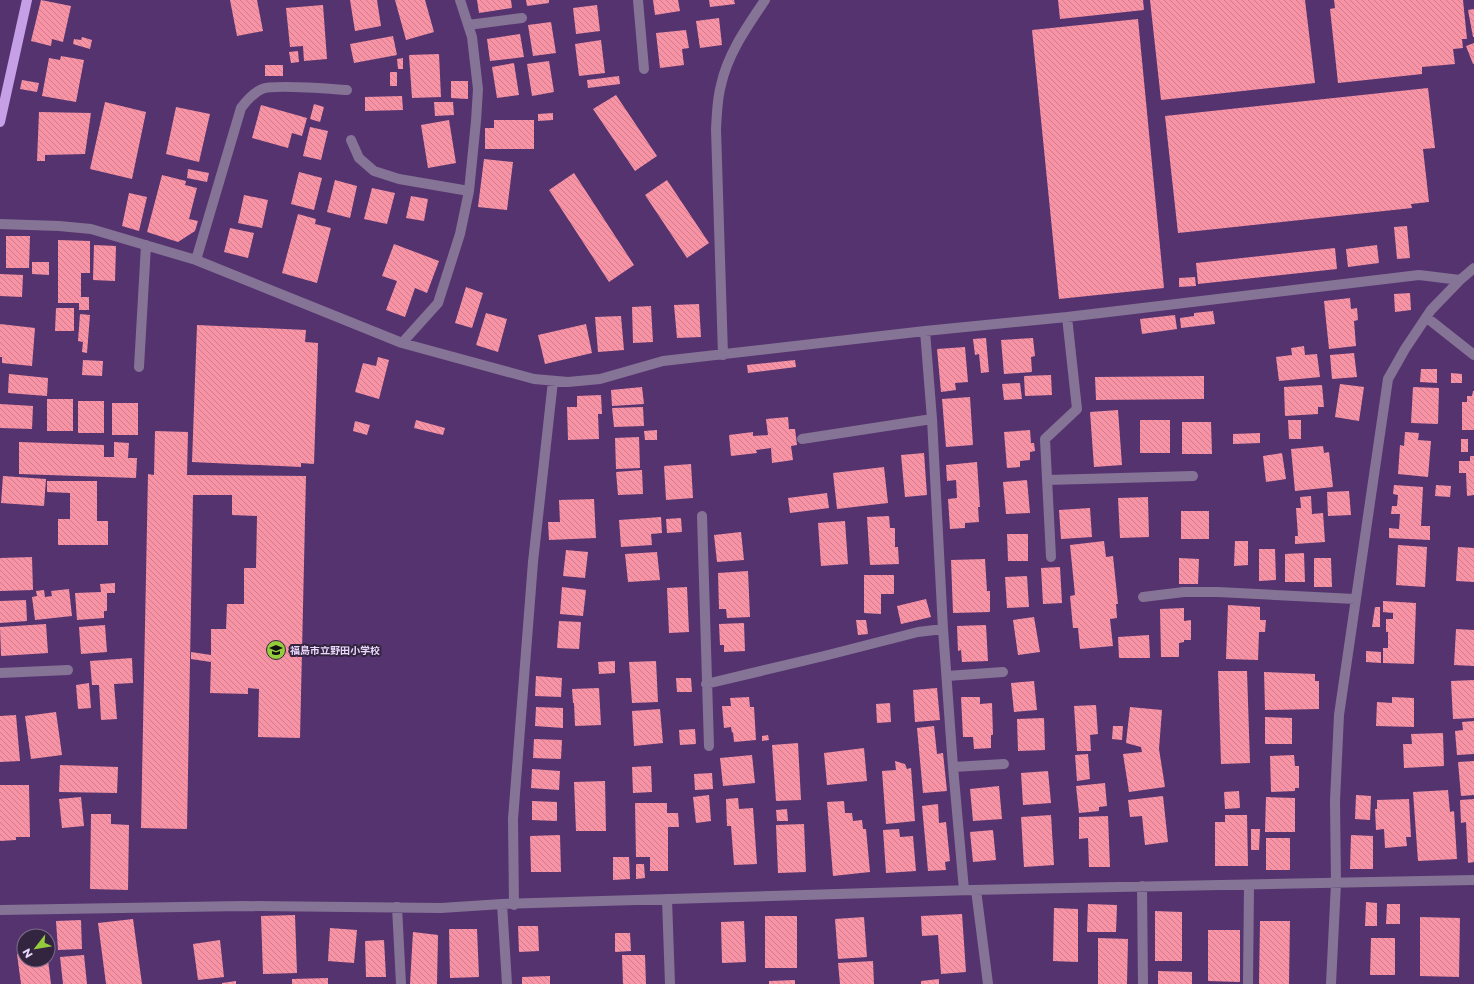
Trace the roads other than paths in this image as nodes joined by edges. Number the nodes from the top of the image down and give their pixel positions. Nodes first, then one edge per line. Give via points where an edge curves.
1 (27, 0) edge
2 (460, 0) edge
3 (638, 0) edge
4 (765, 0) edge
5 (522, 18) dead end
6 (468, 25) junction
7 (644, 69) dead end
8 (347, 90) dead end
9 (0, 122) edge
10 (351, 140) dead end
11 (469, 191) junction
12 (0, 224) edge
13 (146, 245) junction
14 (196, 260) junction
15 (1474, 268) edge
16 (1460, 280) junction
17 (1067, 317) junction
18 (1426, 317) junction
19 (925, 331) junction
20 (402, 343) junction
21 (723, 355) junction
22 (1474, 355) edge
23 (139, 367) dead end
24 (553, 380) junction
25 (932, 419) junction
26 (802, 439) dead end
27 (1193, 476) dead end
28 (1047, 480) junction
29 (702, 516) dead end
30 (1051, 557) dead end
31 (1144, 598) dead end
32 (1355, 599) junction
33 (943, 629) junction
34 (68, 670) dead end
35 (1003, 672) dead end
36 (0, 673) edge
37 (947, 676) junction
38 (706, 684) junction
39 (709, 746) dead end
40 (1004, 764) dead end
41 (953, 767) junction
42 (1474, 880) edge
43 (1336, 883) junction
44 (1249, 884) junction
45 (1142, 886) junction
46 (964, 890) junction
47 (976, 890) junction
48 (667, 899) junction
49 (502, 904) junction
50 (514, 905) junction
51 (397, 906) junction
52 (0, 910) edge
53 (401, 984) edge
54 (507, 984) edge
55 (670, 984) edge
56 (988, 984) edge
57 (1143, 984) edge
58 (1248, 984) edge
59 (1331, 984) edge

1 - 9 main road
2 - 6 street
3 - 7 street
4 - 21 street via 739,40 728,63 720,85 717,107
5 - 6 street
6 - 11 street via 472,37 478,89
8 - 14 street via 263,88 251,96 241,108
10 - 11 street via 359,158 374,171 399,179
11 - 20 street via 460,234 438,303
12 - 13 street via 91,229
13 - 14 street
13 - 23 street
14 - 20 street
15 - 16 street
16 - 17 street via 1419,275
16 - 18 street
17 - 19 street
17 - 28 street via 1077,409 1045,439
18 - 22 street
18 - 32 street via 1388,379
19 - 21 street
19 - 25 street
20 - 24 street via 534,379
21 - 24 street via 662,361 600,379 568,382
24 - 50 street via 533,562 516,788
25 - 26 street
25 - 33 street
27 - 28 street
28 - 30 street
29 - 38 street
31 - 32 street via 1184,592 1218,592
32 - 43 street via 1339,715 1335,801
33 - 37 street
33 - 38 street via 918,632
34 - 36 street
35 - 37 street
37 - 41 street
38 - 39 street
40 - 41 street
41 - 46 street
42 - 43 street
43 - 44 street
43 - 59 street
44 - 45 street
44 - 58 street
45 - 47 street
45 - 57 street
46 - 47 street
46 - 48 street
47 - 56 street
48 - 50 street
48 - 55 street
49 - 50 street
49 - 51 street via 441,908
49 - 54 street
51 - 52 street
51 - 53 street

